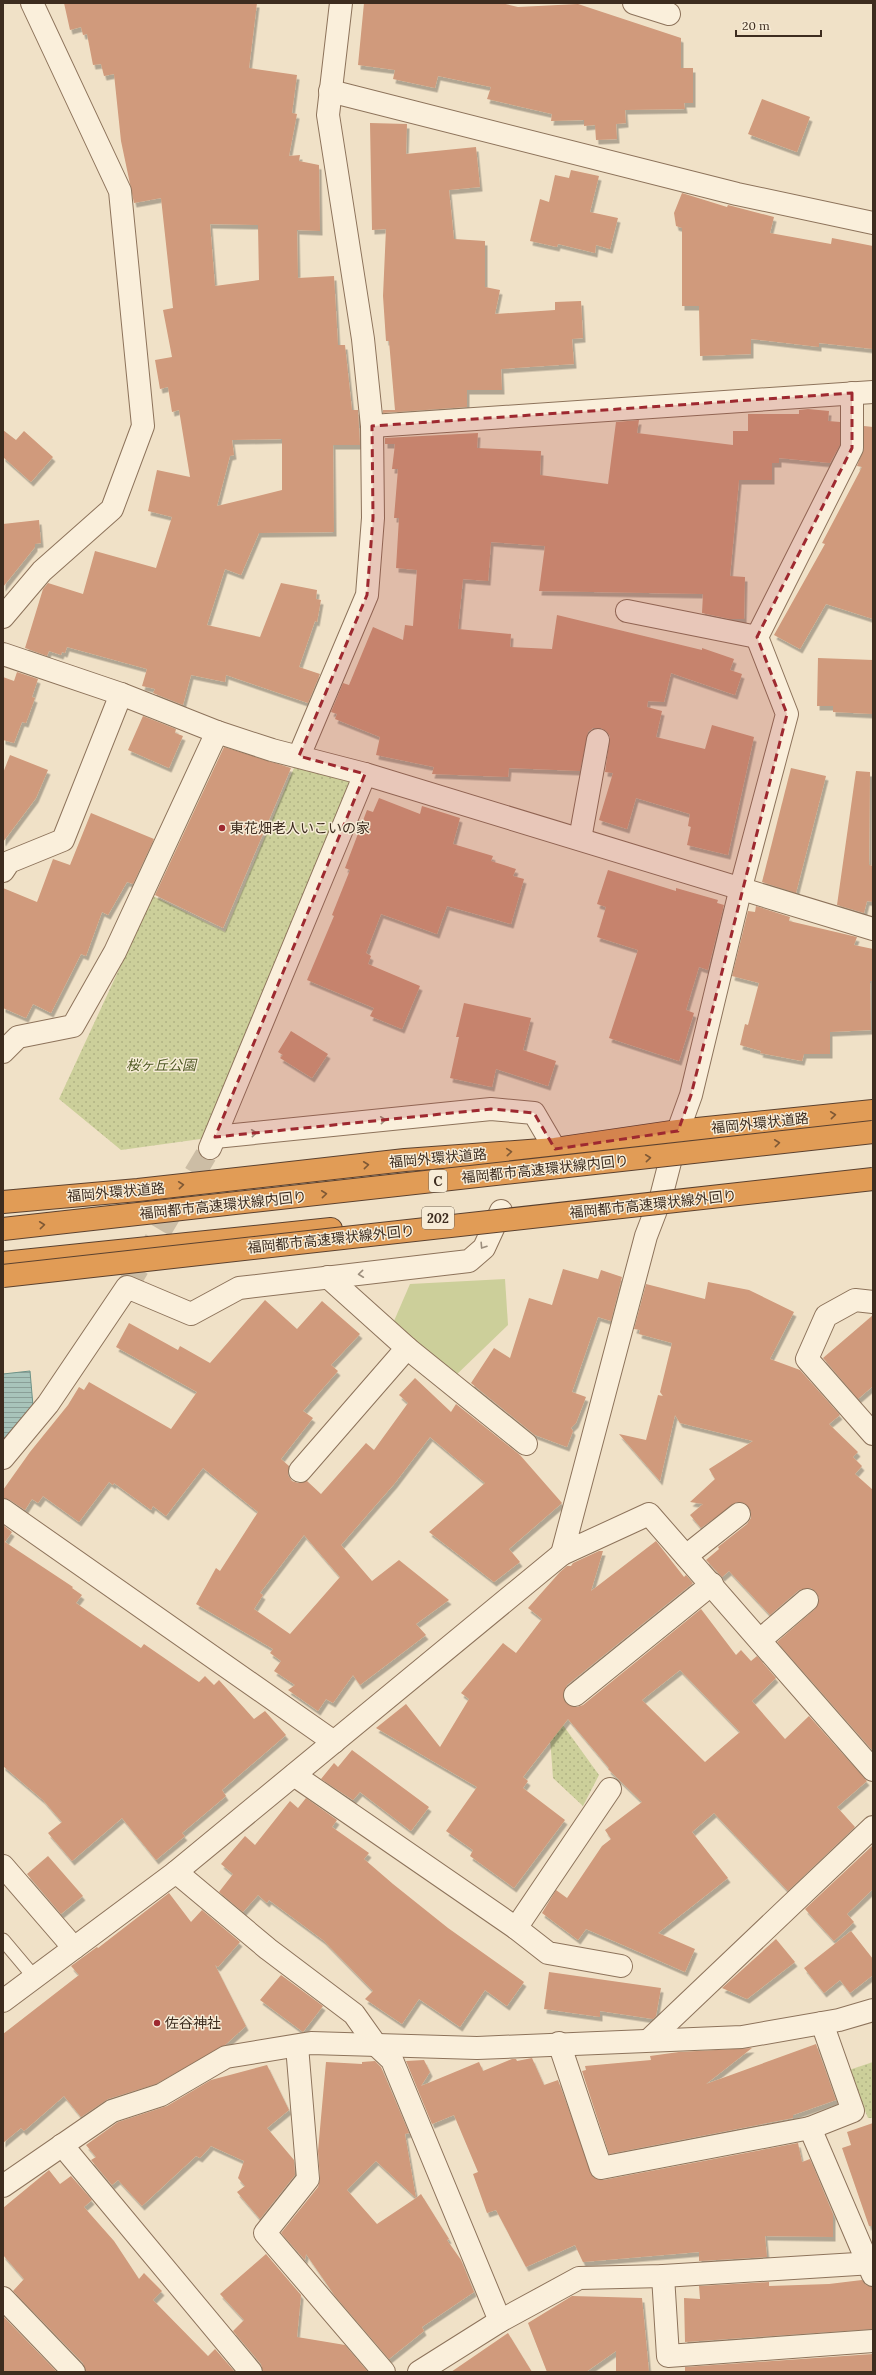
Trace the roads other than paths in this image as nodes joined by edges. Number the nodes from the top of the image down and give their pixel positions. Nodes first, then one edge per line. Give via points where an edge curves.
1 (32, 3) edge
2 (342, 3) edge
3 (634, 3) edge
4 (669, 14) dead end
5 (330, 91) junction
6 (873, 223) edge
7 (873, 392) edge
8 (852, 393) junction
9 (372, 426) junction
10 (627, 611) dead end
11 (3, 617) edge
12 (756, 638) junction
13 (3, 654) edge
14 (121, 694) junction
15 (217, 732) junction
16 (598, 740) dead end
17 (299, 756) junction
18 (366, 774) junction
19 (580, 838) junction
20 (3, 871) edge
21 (742, 887) junction
22 (873, 929) edge
23 (3, 1052) edge
24 (873, 1110) edge
25 (678, 1131) junction
26 (873, 1132) edge
27 (555, 1148) junction
28 (873, 1175) edge
29 (873, 1179) edge
30 (661, 1197) junction
31 (3, 1202) edge
32 (501, 1211) junction
33 (3, 1230) edge
34 (3, 1264) edge
35 (3, 1276) edge
36 (328, 1277) junction
37 (873, 1302) edge
38 (407, 1348) junction
39 (873, 1434) edge
40 (526, 1444) dead end
41 (3, 1458) edge
42 (300, 1471) dead end
43 (3, 1510) edge
44 (739, 1514) dead end
45 (562, 1554) junction
46 (686, 1556) junction
47 (712, 1584) junction
48 (807, 1600) dead end
49 (760, 1640) junction
50 (575, 1695) dead end
51 (334, 1742) junction
52 (873, 1770) edge
53 (294, 1775) junction
54 (610, 1789) dead end
55 (873, 1826) edge
56 (3, 1866) edge
57 (176, 1872) junction
58 (516, 1928) junction
59 (3, 1940) edge
60 (74, 1948) junction
61 (621, 1966) dead end
62 (35, 1978) junction
63 (3, 2002) edge
64 (873, 2010) edge
65 (822, 2023) junction
66 (649, 2040) junction
67 (559, 2043) junction
68 (376, 2045) junction
69 (296, 2046) junction
70 (810, 2128) junction
71 (62, 2145) junction
72 (3, 2186) edge
73 (871, 2267) edge
74 (663, 2276) junction
75 (3, 2298) edge
76 (500, 2321) junction
77 (873, 2341) edge
78 (669, 2364) edge
79 (74, 2372) edge
80 (251, 2372) edge
81 (384, 2372) edge
82 (419, 2372) edge

1 - 11 street via 120,191 143,426 112,509 42,572
2 - 5 street
3 - 4 street
5 - 6 street via 737,194
5 - 9 street via 328,116 363,339
7 - 8 street
8 - 9 street
8 - 12 street via 852,448
9 - 17 street via 373,518 367,595
10 - 12 street
12 - 21 street via 787,714
13 - 14 street
14 - 15 street
14 - 20 street via 63,840 9,862
15 - 17 street
15 - 23 street via 115,952 73,1026 18,1037
16 - 19 street
17 - 18 street
18 - 19 street
18 -> 27 street via 213,1142 491,1109 534,1114
19 - 21 street
21 - 22 street
21 - 25 street via 691,1095
25 -> 24 highway, 福岡外環状道路
25 - 27 highway, 福岡外環状道路
25 - 30 street
33 -> 26 highway, 福岡都市高速環状線内回り / C, bridge
31 -> 27 highway, 福岡外環状道路 via 138,1190 405,1160
28 - 30 highway, 202
29 - 35 highway, 福岡都市高速環状線外回り, bridge
30 - 32 highway, 202
30 - 45 street via 646,1236
32 - 34 highway, 202
32 -> 36 street via 484,1248 469,1261
36 - 38 street
36 - 41 street via 240,1288 191,1314 127,1287 48,1404
37 - 39 street via 855,1300 826,1316 807,1358
38 - 40 street
38 - 42 street
43 - 51 street
44 - 46 street
45 - 46 street via 648,1514
45 - 51 street
46 - 47 street
47 - 49 street
47 - 50 street
48 - 49 street
49 - 52 street
51 - 53 street
53 - 57 street
53 - 58 street
54 - 58 street
55 - 66 street
56 - 60 street
57 - 60 street
57 - 68 street via 268,1949 354,2014
58 - 61 street via 548,1953
59 - 62 lane
60 - 62 street
62 - 63 street
64 - 65 street
65 - 66 street via 742,2037
65 - 70 street via 853,2112
66 - 67 street
67 - 68 street via 477,2048
67 - 70 street via 601,2168
68 - 69 street
68 - 76 street via 392,2060
69 - 71 street via 226,2057 161,2095 112,2111
69 - 81 street via 308,2179 266,2233
70 - 73 street
71 - 72 street
71 - 80 street
73 - 74 street
74 - 76 street via 578,2278
74 - 78 street
75 - 79 street
76 - 82 street
77 - 78 street

